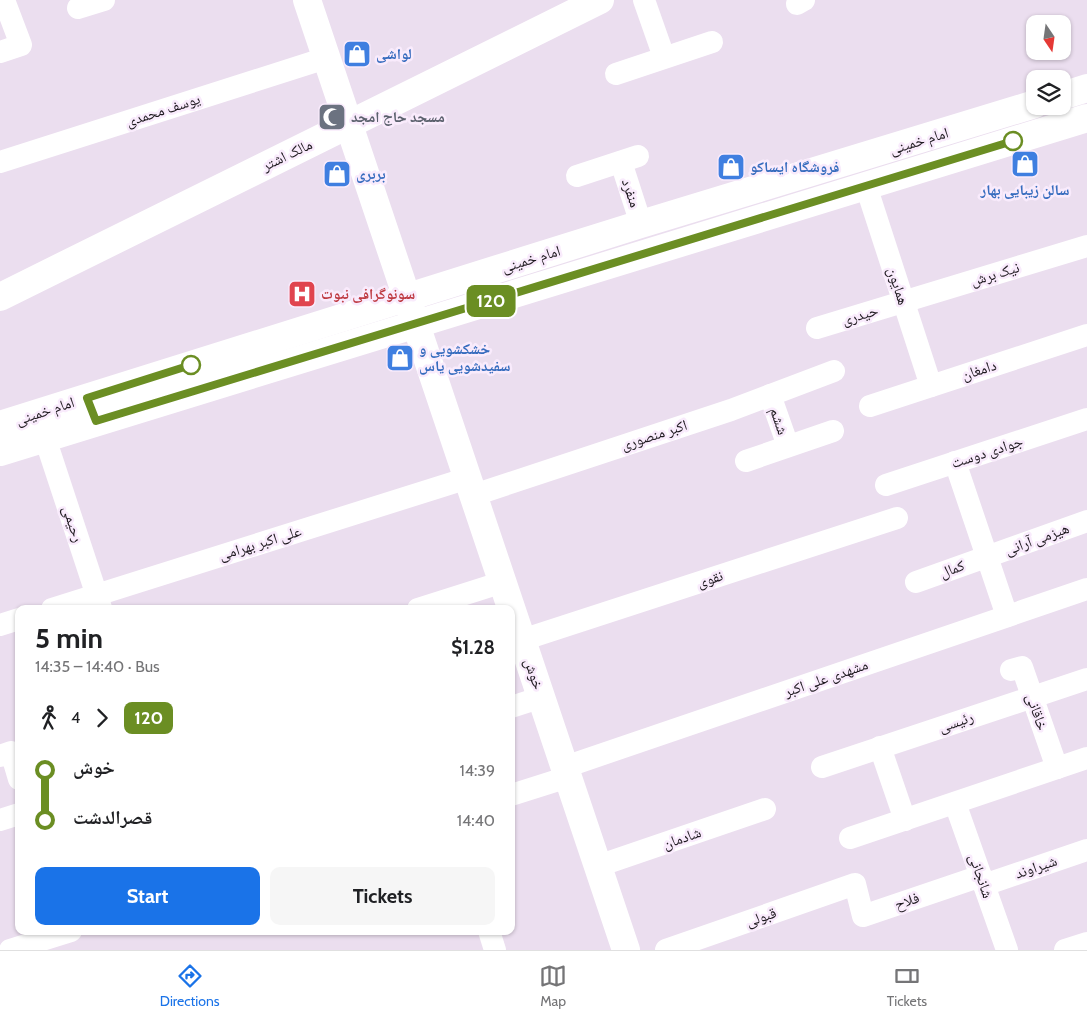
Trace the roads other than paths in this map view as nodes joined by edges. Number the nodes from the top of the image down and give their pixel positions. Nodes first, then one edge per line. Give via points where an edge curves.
1 (4, 0) edge
2 (104, 0) edge
3 (600, 0) edge
4 (644, 0) edge
5 (309, 1) edge
6 (78, 8) dead end
7 (712, 42) dead end
8 (10, 48) edge
9 (326, 58) junction
10 (664, 58) junction
11 (616, 74) dead end
12 (1087, 88) edge
13 (1071, 93) edge
14 (1026, 107) edge
15 (1087, 118) edge
16 (348, 125) junction
17 (0, 162) edge
18 (577, 176) dead end
19 (866, 186) junction
20 (641, 224) junction
21 (1087, 246) edge
22 (0, 297) edge
23 (406, 298) junction
24 (903, 302) junction
25 (417, 324) junction
26 (818, 328) dead end
27 (1087, 335) edge
28 (834, 372) dead end
29 (931, 386) junction
30 (770, 396) junction
31 (870, 406) dead end
32 (92, 409) junction
33 (1087, 419) edge
34 (0, 425) edge
35 (833, 431) dead end
36 (45, 438) junction
37 (788, 446) junction
38 (0, 452) edge
39 (746, 461) dead end
40 (955, 462) junction
41 (886, 485) dead end
42 (471, 486) junction
43 (897, 518) dead end
44 (1087, 521) edge
45 (987, 556) junction
46 (503, 582) junction
47 (916, 582) dead end
48 (1087, 589) edge
49 (99, 602) edge
50 (79, 605) edge
51 (431, 605) edge
52 (511, 605) edge
53 (1007, 616) junction
54 (515, 619) edge
55 (15, 620) edge
56 (0, 625) edge
57 (522, 640) junction
58 (1011, 670) dead end
59 (1087, 679) edge
60 (1032, 696) junction
61 (542, 698) junction
62 (515, 706) edge
63 (880, 747) junction
64 (5, 754) edge
65 (1087, 758) edge
66 (822, 767) dead end
67 (1057, 768) junction
68 (15, 772) edge
69 (567, 772) junction
70 (515, 793) edge
71 (955, 803) junction
72 (765, 809) dead end
73 (15, 815) edge
74 (0, 820) edge
75 (905, 820) junction
76 (850, 838) dead end
77 (1087, 850) edge
78 (598, 866) junction
79 (983, 880) junction
80 (855, 884) joint
81 (58, 935) edge
82 (490, 935) edge
83 (1087, 943) edge
84 (10, 950) edge
85 (495, 950) edge
86 (626, 950) edge
87 (666, 950) edge
88 (1006, 950) edge
89 (1065, 950) edge

1 - 8 street
2 - 6 street
3 - 16 main road, مالک اشتر
4 - 10 street
5 - 9 main road, خوش
7 - 10 street
9 - 16 main road, خوش
9 - 17 street, یوسف محمدی
10 - 11 street
12 - 13 main road
14 - 20 main road, امام خمینی
15 - 19 main road, امام خمینی
16 - 22 main road, مالک اشتر
16 - 23 main road, خوش
18 - 20 street, منفرد via 629,159
19 - 24 street, همایون
19 - 25 main road, امام خمینی
20 - 23 main road, امام خمینی
21 - 24 street, نیک برش
23 - 25 main road, خوش
23 - 32 main road, امام خمینی
24 - 26 street, حیدری
24 - 29 street, همایون
25 - 32 main road, امام خمینی
25 - 42 main road, خوش
27 - 29 street, دامغان
28 - 30 street, اکبر منصوری
29 - 31 street, دامغان
30 - 37 street, ششم
30 - 42 street, اکبر منصوری
32 - 34 main road, امام خمینی
32 - 36 main road, امام خمینی
33 - 40 street, جوادی دوست
35 - 37 street
36 - 38 main road, امام خمینی
36 - 49 street, رحیمی
37 - 39 street
40 - 41 street, جوادی دوست
40 - 45 street
42 - 46 main road, خوش
42 - 49 street, علی اکبر بهرامی
43 - 57 street, نقوی
44 - 45 street, هیزمی آرانی
45 - 47 street, کمال
45 - 53 street
46 - 51 street
46 - 52 main road, خوش
48 - 53 street, مشهدی علی اکبر
49 - 50 street, علی اکبر بهرامی
53 - 69 street, مشهدی علی اکبر
54 - 57 main road, خوش
55 - 56 street
57 - 61 main road, خوش
58 - 60 street, خاقانی via 1022,667
59 - 60 street, رئیسی
60 - 63 street, رئیسی
60 - 67 street, خاقانی
61 - 62 street
61 - 69 main road, خوش
63 - 66 street, رئیسی
63 - 75 street
64 - 68 street
65 - 67 street
67 - 71 street
69 - 70 street, مشهدی علی اکبر
69 - 78 main road, خوش
71 - 75 street
71 - 79 street, شانجانی
72 - 78 street, شادمان
73 - 74 street
75 - 76 street
77 - 79 street, شیراوند
78 - 86 main road, خوش
79 - 80 street, فلاح via 863,916
79 - 88 street, شانجانی
80 - 87 street, قبولی
81 - 84 street
82 - 85 street
83 - 89 street

